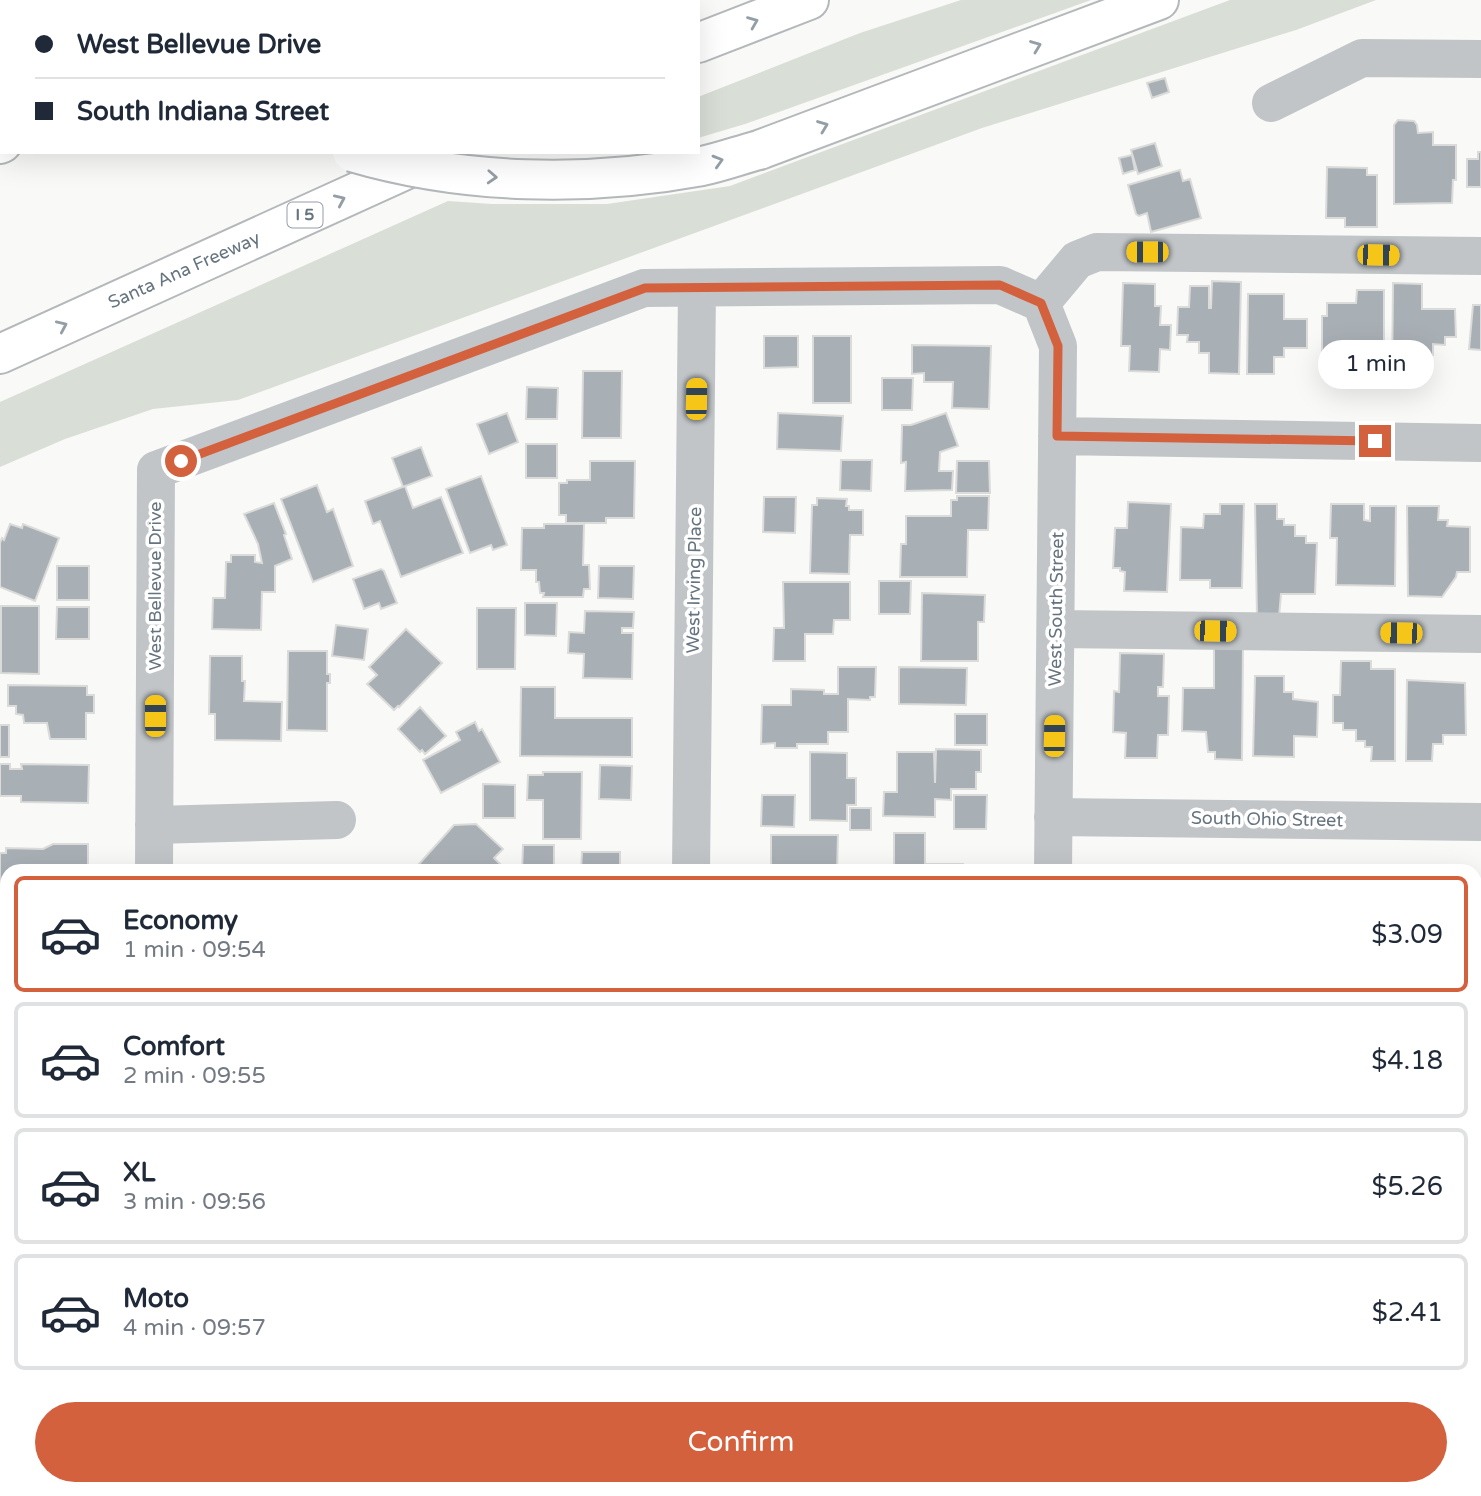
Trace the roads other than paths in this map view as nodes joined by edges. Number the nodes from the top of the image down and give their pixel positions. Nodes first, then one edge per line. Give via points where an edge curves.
1 (809, 0) edge
2 (1159, 0) edge
3 (700, 43) edge
4 (1481, 59) edge
5 (1270, 103) dead end
6 (361, 154) edge
7 (441, 154) edge
8 (1481, 256) edge
9 (697, 288) junction
10 (1041, 303) junction
11 (0, 354) edge
12 (1057, 436) junction
13 (1481, 443) edge
14 (1056, 629) junction
15 (1481, 635) edge
16 (1053, 817) junction
17 (337, 820) dead end
18 (1481, 822) edge
19 (154, 825) junction
20 (154, 864) edge
21 (691, 864) edge
22 (1053, 864) edge

3 -> 1 highway
6 -> 2 highway, bridge via 480,176 591,179 705,165 759,150
4 - 5 street via 1362,58
11 -> 7 highway, Santa Ana Freeway / I 5
8 - 10 street via 1097,252 1077,260
9 - 10 street, West Bellevue Drive via 1000,285
9 - 19 street, West Bellevue Drive via 645,288 156,470
9 - 21 street, West Irving Place
10 - 12 street, West South Street via 1058,346
12 - 13 street
12 - 14 street, West South Street
14 - 15 street
14 - 16 street, West South Street
16 - 18 street, South Ohio Street
16 - 22 street, West South Street
17 - 19 street
19 - 20 street, West Bellevue Drive

